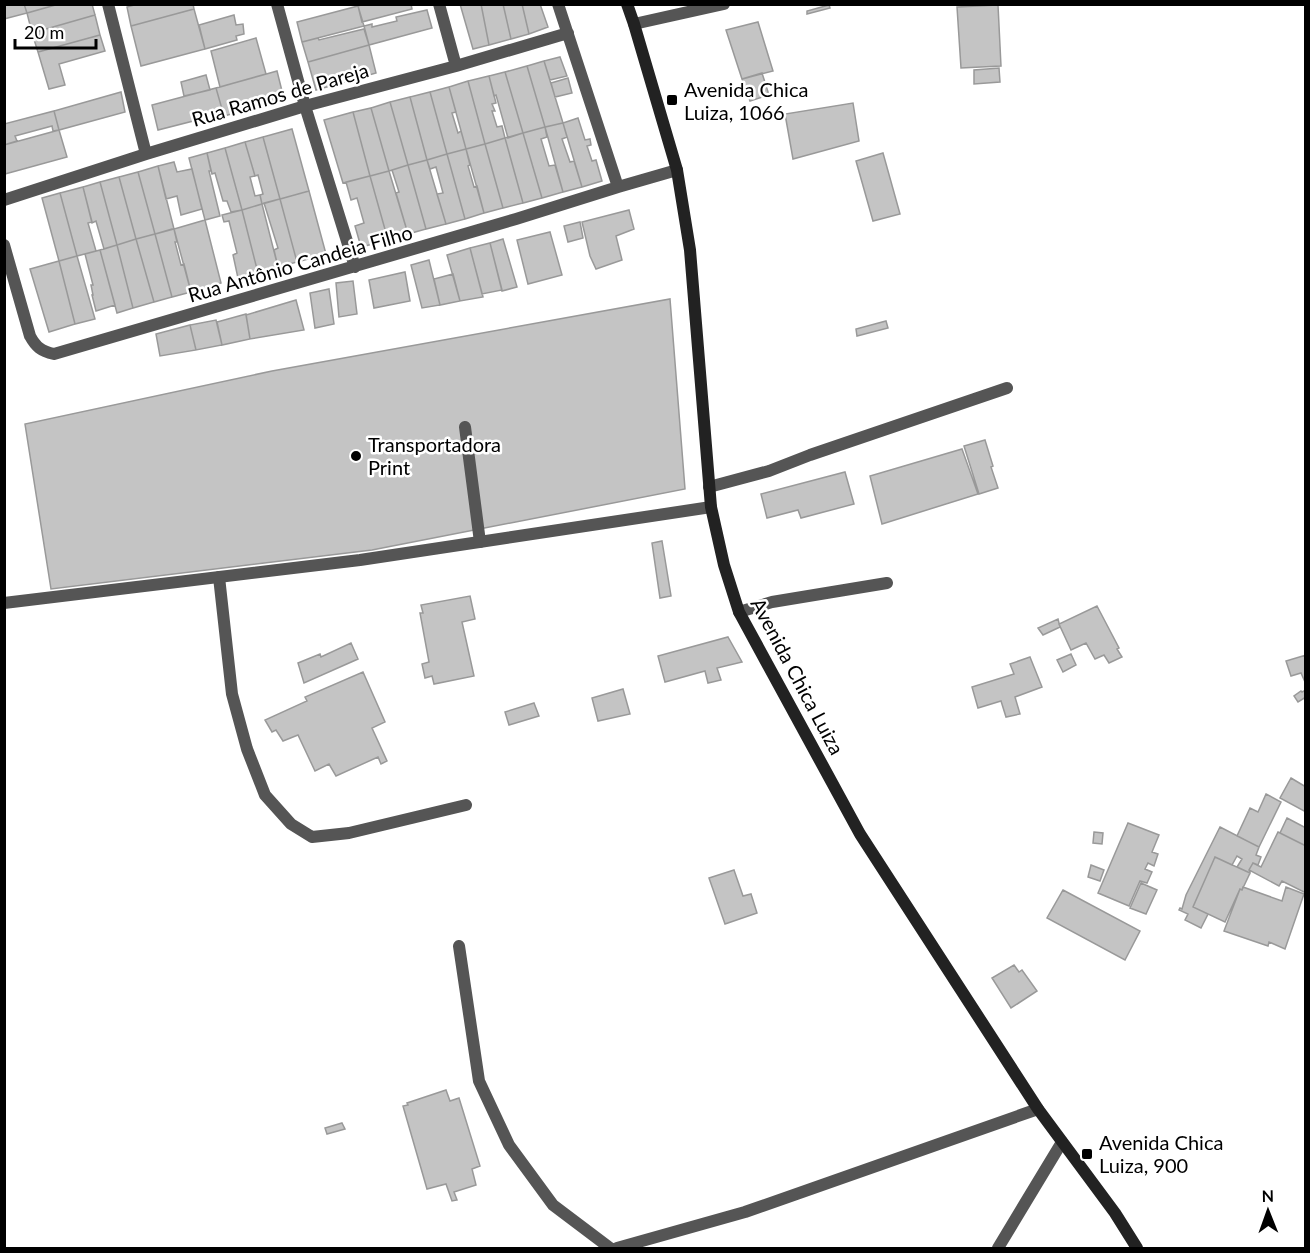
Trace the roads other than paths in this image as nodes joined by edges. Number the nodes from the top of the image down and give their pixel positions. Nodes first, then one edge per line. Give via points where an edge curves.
1 (108, 4) edge
2 (278, 4) edge
3 (439, 4) edge
4 (558, 4) edge
5 (627, 4) edge
6 (723, 4) edge
7 (634, 24) junction
8 (568, 33) junction
9 (456, 66) junction
10 (305, 106) junction
11 (146, 154) junction
12 (677, 170) junction
13 (618, 187) junction
14 (4, 200) edge
15 (4, 245) edge
16 (355, 267) junction
17 (1007, 388) dead end
18 (465, 427) dead end
19 (709, 487) junction
20 (711, 507) junction
21 (480, 542) junction
22 (219, 577) junction
23 (887, 583) dead end
24 (4, 603) edge
25 (740, 612) junction
26 (466, 805) dead end
27 (459, 946) dead end
28 (1038, 1109) junction
29 (1062, 1142) junction
30 (610, 1248) edge
31 (617, 1248) edge
32 (998, 1248) edge
33 (1137, 1248) edge

1 - 11 street
2 - 10 street
3 - 9 street
4 - 8 street
5 - 7 main road, Avenida Chica Luiza
6 - 7 street
7 - 12 main road, Avenida Chica Luiza
8 - 9 street, Rua Ramos de Pareja
8 - 13 street
9 - 10 street, Rua Ramos de Pareja
10 - 11 street, Rua Ramos de Pareja
10 - 16 street
11 - 14 street, Rua Ramos de Pareja
12 - 13 street, Rua Antônio Candeia Filho
12 - 19 main road, Avenida Chica Luiza via 690,250
13 - 16 street, Rua Antônio Candeia Filho
15 - 16 street, Rua Antônio Candeia Filho via 30,336 35,346 54,354
17 - 19 street via 770,471
18 - 21 street
19 - 20 main road, Avenida Chica Luiza
20 - 21 street
20 - 25 main road, Avenida Chica Luiza
21 - 22 street
22 - 24 street
22 - 26 street via 232,694 247,749 265,795 291,824 312,837 349,833
23 - 25 street via 772,602
25 - 28 main road, Avenida Chica Luiza via 860,834
27 - 30 street via 480,1080 509,1144 553,1205
28 - 29 main road, Avenida Chica Luiza
28 - 31 street via 745,1212
29 - 32 street
29 - 33 main road, Avenida Chica Luiza

